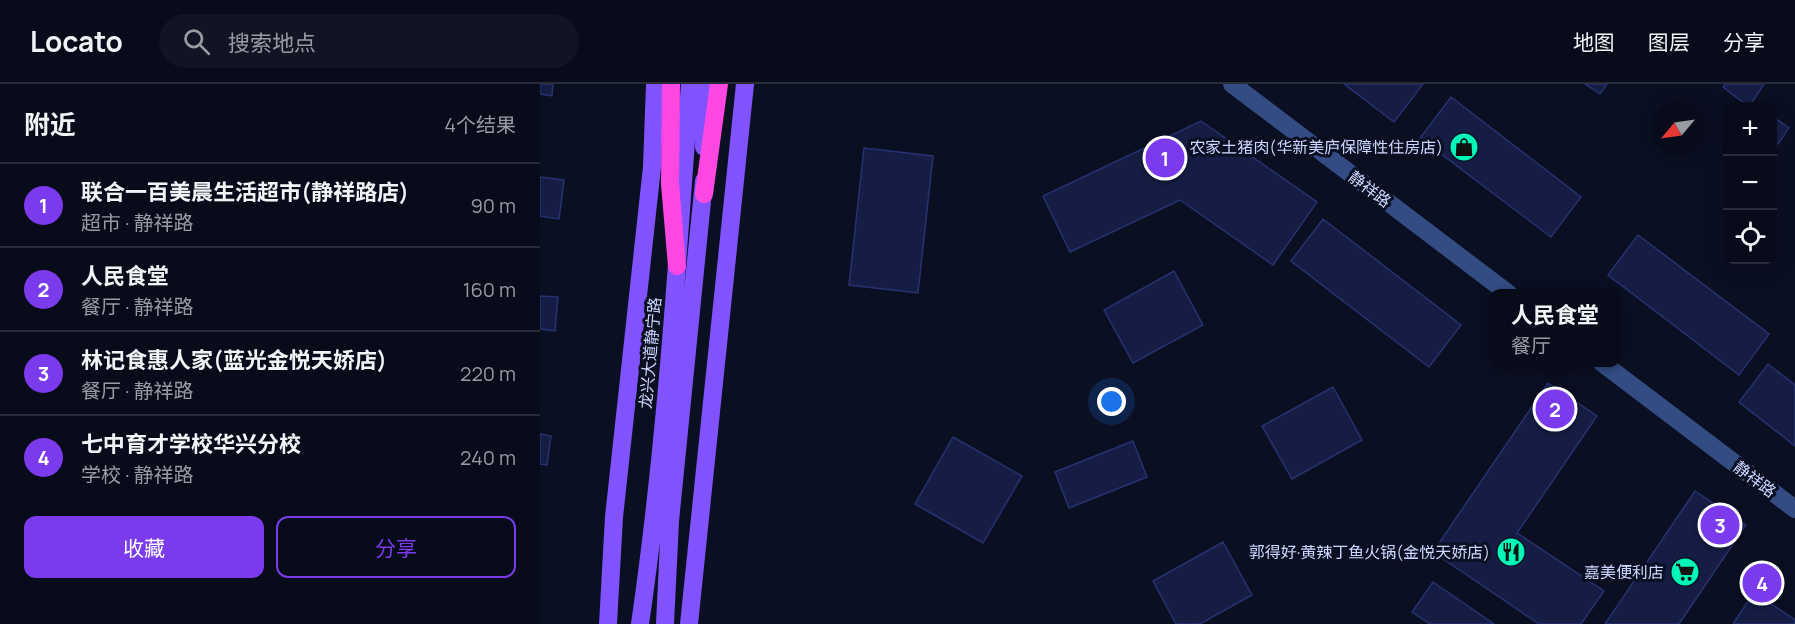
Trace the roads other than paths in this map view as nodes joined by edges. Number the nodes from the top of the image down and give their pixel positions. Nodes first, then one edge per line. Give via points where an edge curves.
1 (655, 84) edge
2 (671, 84) edge
3 (690, 84) edge
4 (745, 84) edge
5 (1232, 84) edge
6 (714, 85) edge
7 (704, 194) joint
8 (677, 266) junction
9 (1502, 289) edge
10 (1606, 367) edge
11 (1795, 509) edge
12 (608, 624) edge
13 (640, 624) edge
14 (665, 624) edge
15 (689, 624) edge

1 - 12 main road via 652,167 614,517
2 - 8 highway via 670,184
3 - 8 main road, 龙兴大道静宁路
4 - 15 main road
5 - 9 street, 静祥路
6 - 7 highway
7 - 14 main road via 670,520
8 - 13 main road, 龙兴大道静宁路 via 653,531
10 - 11 street, 静祥路

